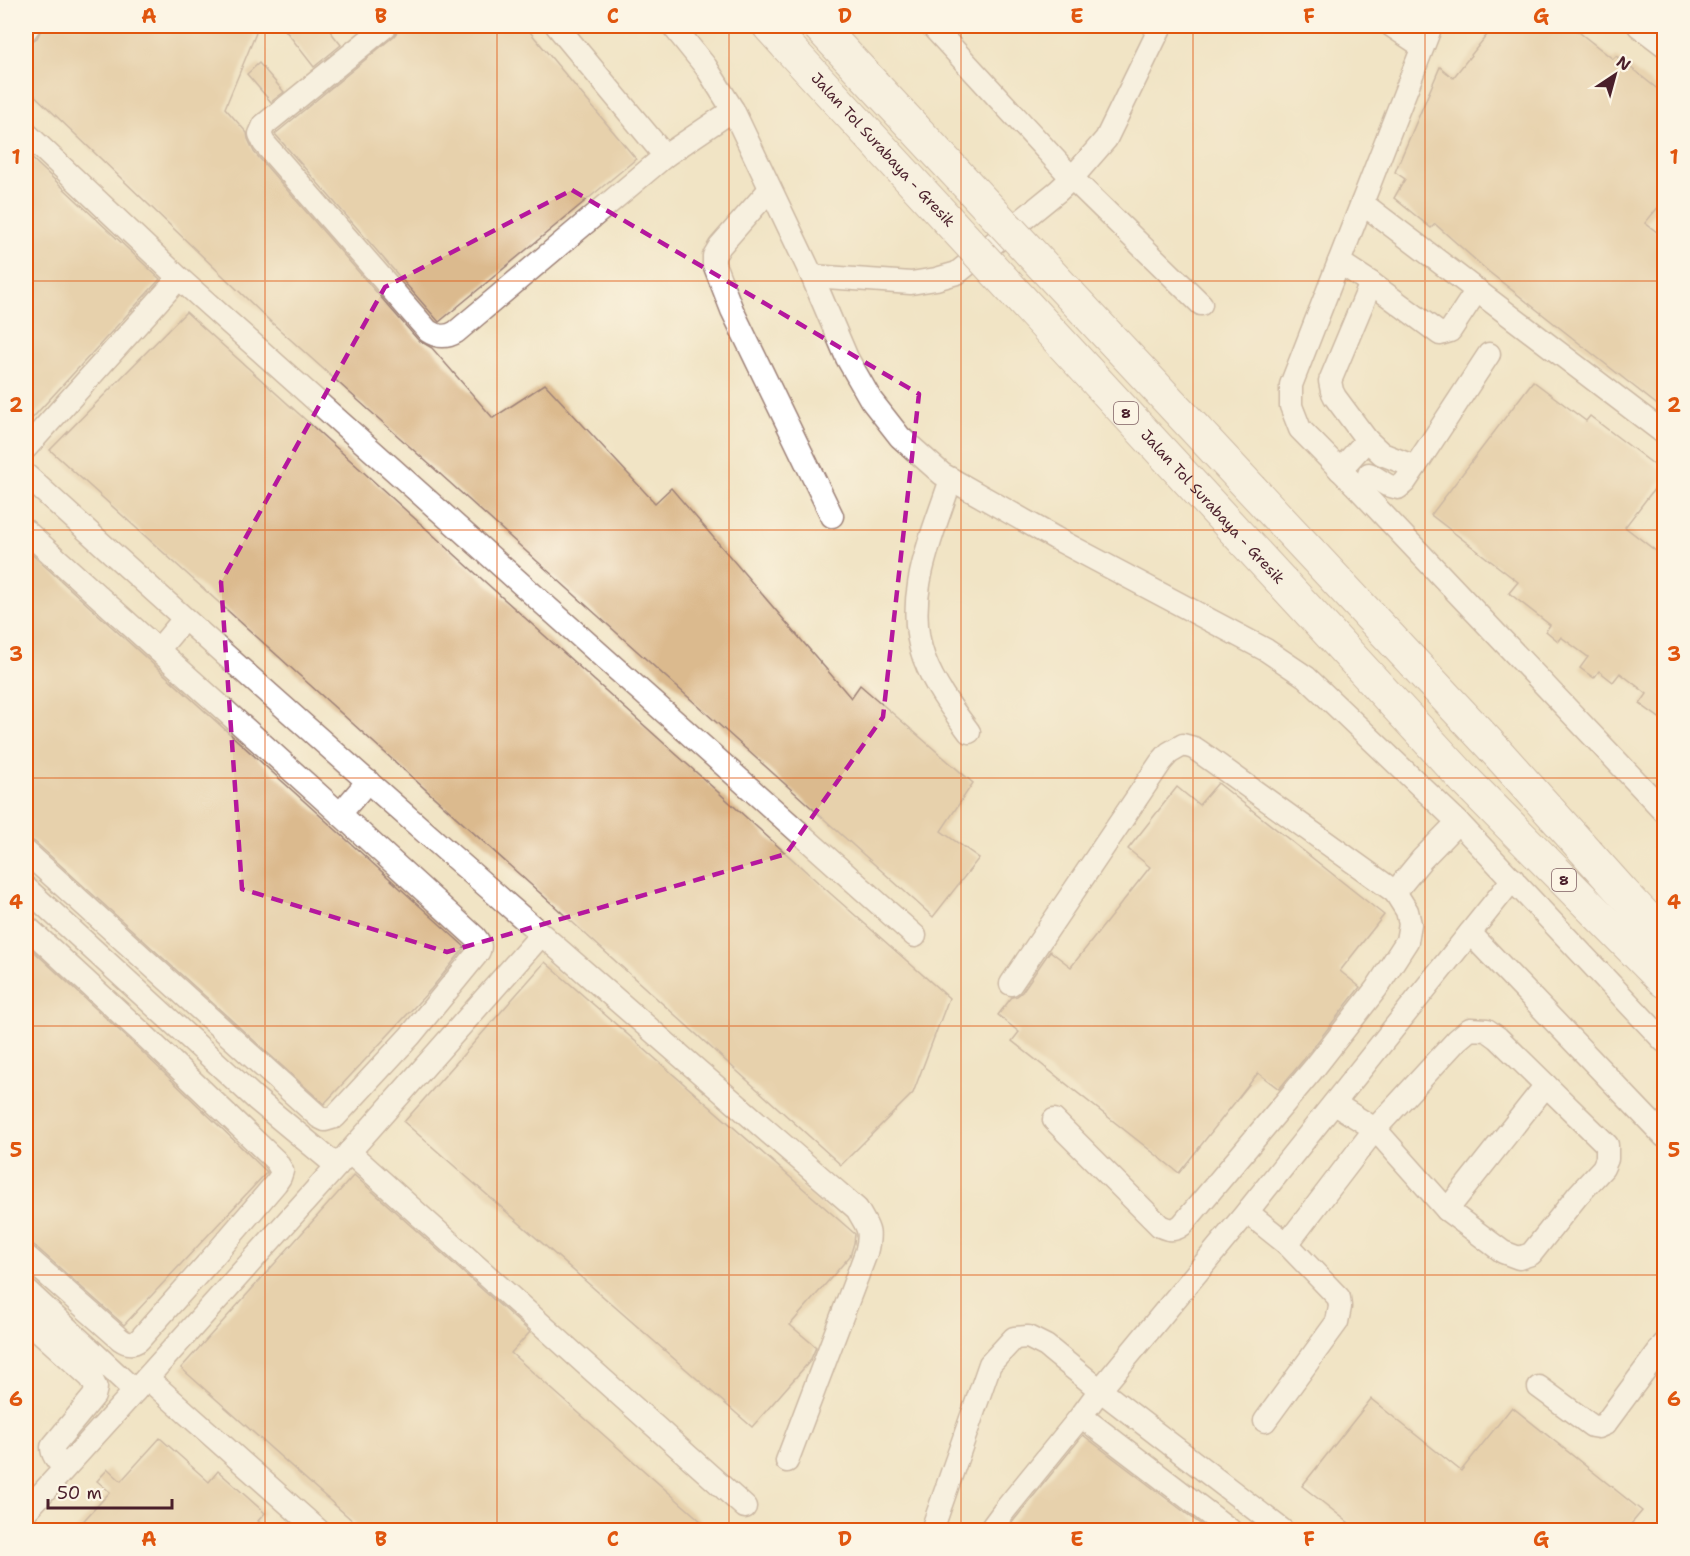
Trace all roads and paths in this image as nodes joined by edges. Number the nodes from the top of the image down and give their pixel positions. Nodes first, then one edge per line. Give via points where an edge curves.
1 (29, 26) edge
2 (386, 26) edge
3 (557, 26) edge
4 (674, 26) edge
5 (819, 26) edge
6 (932, 26) edge
7 (1161, 26) edge
8 (1639, 26) edge
9 (1396, 28) edge
10 (26, 30) edge
11 (779, 36) edge
12 (1427, 36) edge
13 (1665, 45) edge
14 (733, 110) junction
15 (26, 133) edge
16 (665, 156) junction
17 (1072, 178) junction
18 (770, 189) junction
19 (1362, 203) junction
20 (1339, 262) junction
21 (812, 276) junction
22 (179, 278) junction
23 (1371, 283) junction
24 (1477, 290) junction
25 (1201, 304) dead end
26 (1489, 354) dead end
27 (1665, 433) edge
28 (27, 445) edge
29 (1375, 447) junction
30 (1415, 467) junction
31 (1340, 470) junction
32 (26, 475) edge
33 (951, 479) junction
34 (1363, 481) junction
35 (832, 516) dead end
36 (26, 531) edge
37 (184, 619) junction
38 (158, 650) junction
39 (969, 732) dead end
40 (368, 781) junction
41 (1660, 800) edge
42 (340, 814) junction
43 (1458, 822) junction
44 (26, 852) edge
45 (1513, 879) junction
46 (26, 888) edge
47 (1395, 892) junction
48 (26, 926) edge
49 (1470, 933) junction
50 (541, 935) junction
51 (915, 936) dead end
52 (1665, 936) edge
53 (1665, 981) edge
54 (1011, 984) dead end
55 (180, 991) junction
56 (162, 1012) junction
57 (143, 1034) junction
58 (410, 1036) junction
59 (1665, 1041) edge
60 (434, 1056) junction
61 (1546, 1085) junction
62 (1335, 1104) junction
63 (1054, 1120) dead end
64 (1374, 1129) junction
65 (1665, 1136) edge
66 (343, 1159) junction
67 (1447, 1210) junction
68 (1247, 1212) junction
69 (1287, 1244) junction
70 (26, 1256) edge
71 (206, 1265) junction
72 (231, 1284) junction
73 (26, 1290) edge
74 (26, 1319) edge
75 (1665, 1344) edge
76 (141, 1385) junction
77 (1539, 1387) dead end
78 (1100, 1390) junction
79 (1081, 1416) junction
80 (1264, 1421) dead end
81 (787, 1461) dead end
82 (64, 1468) junction
83 (745, 1507) dead end
84 (26, 1511) edge
85 (318, 1530) edge
86 (932, 1530) edge
87 (990, 1530) edge
88 (1230, 1530) edge
89 (1282, 1530) edge

1 - 10 street
2 - 16 street via 264,125 260,134 433,334 456,332
3 - 16 street
4 - 14 street
5 - 52 highway, 8, bridge
6 - 17 street
7 - 17 street via 1106,139
8 - 13 street
9 - 12 street
11 - 53 highway, Jalan Tol Surabaya - Gresik / 8, bridge via 1464,779
12 - 19 street
14 - 16 street
14 - 18 street
15 - 22 street
17 - 21 street via 957,273 911,283
17 - 25 street
18 - 21 street
18 - 35 street via 720,246 714,264 732,310
19 - 20 street
19 - 24 street
20 - 23 street
20 - 31 street via 1291,385 1291,406 1300,429
21 - 33 street via 847,358 871,400 900,437
22 - 28 street
22 - 51 street
23 - 24 street via 1440,334 1450,331
23 - 29 street via 1330,381 1335,397
24 - 27 street
26 - 30 street
29 - 30 street
29 - 31 street
29 - 34 street
30 - 34 street via 1398,488
31 - 34 street
32 - 37 street
33 - 39 street via 922,566 917,630 923,657 939,690
33 - 43 street via 1266,650 1306,677
34 - 41 street
36 - 38 street
37 - 38 street
37 - 40 street
38 - 42 street
40 - 42 street
40 - 50 street
42 - 58 street via 480,944 477,954
43 - 45 street
43 - 47 street
44 - 55 street
45 - 49 street
45 - 59 street
46 - 56 street
47 - 54 street via 1200,752 1183,745 1161,762
47 - 63 street via 1407,911 1407,941 1376,989 1315,1067 1182,1226 1169,1230 1160,1226
48 - 57 street
49 - 62 street
49 - 65 street
50 - 60 street
50 - 81 street via 857,1209 868,1228 866,1253
55 - 56 street
55 - 58 street via 325,1120 335,1117
56 - 57 street
56 - 66 street via 256,1098
57 - 71 street via 282,1171
58 - 60 street
60 - 66 street
61 - 64 street via 1498,1038 1487,1030 1470,1029
61 - 67 street
61 - 67 street via 1607,1145 1603,1168 1532,1254 1519,1258 1503,1252
62 - 64 street
62 - 68 street
64 - 67 street
64 - 69 street
66 - 72 street
66 - 83 street
68 - 69 street
68 - 78 street
69 - 80 street via 1339,1298 1340,1314
70 - 71 street via 129,1344 139,1340
71 - 72 street
72 - 76 street
73 - 76 street
74 - 82 street via 91,1378 96,1388 94,1396 52,1447
75 - 77 street via 1605,1424 1598,1427
76 - 82 street
76 - 85 street
78 - 79 street
78 - 86 street via 1046,1346 1028,1337 1014,1338 990,1364
78 - 89 street
79 - 87 street
79 - 88 street
82 - 84 street

